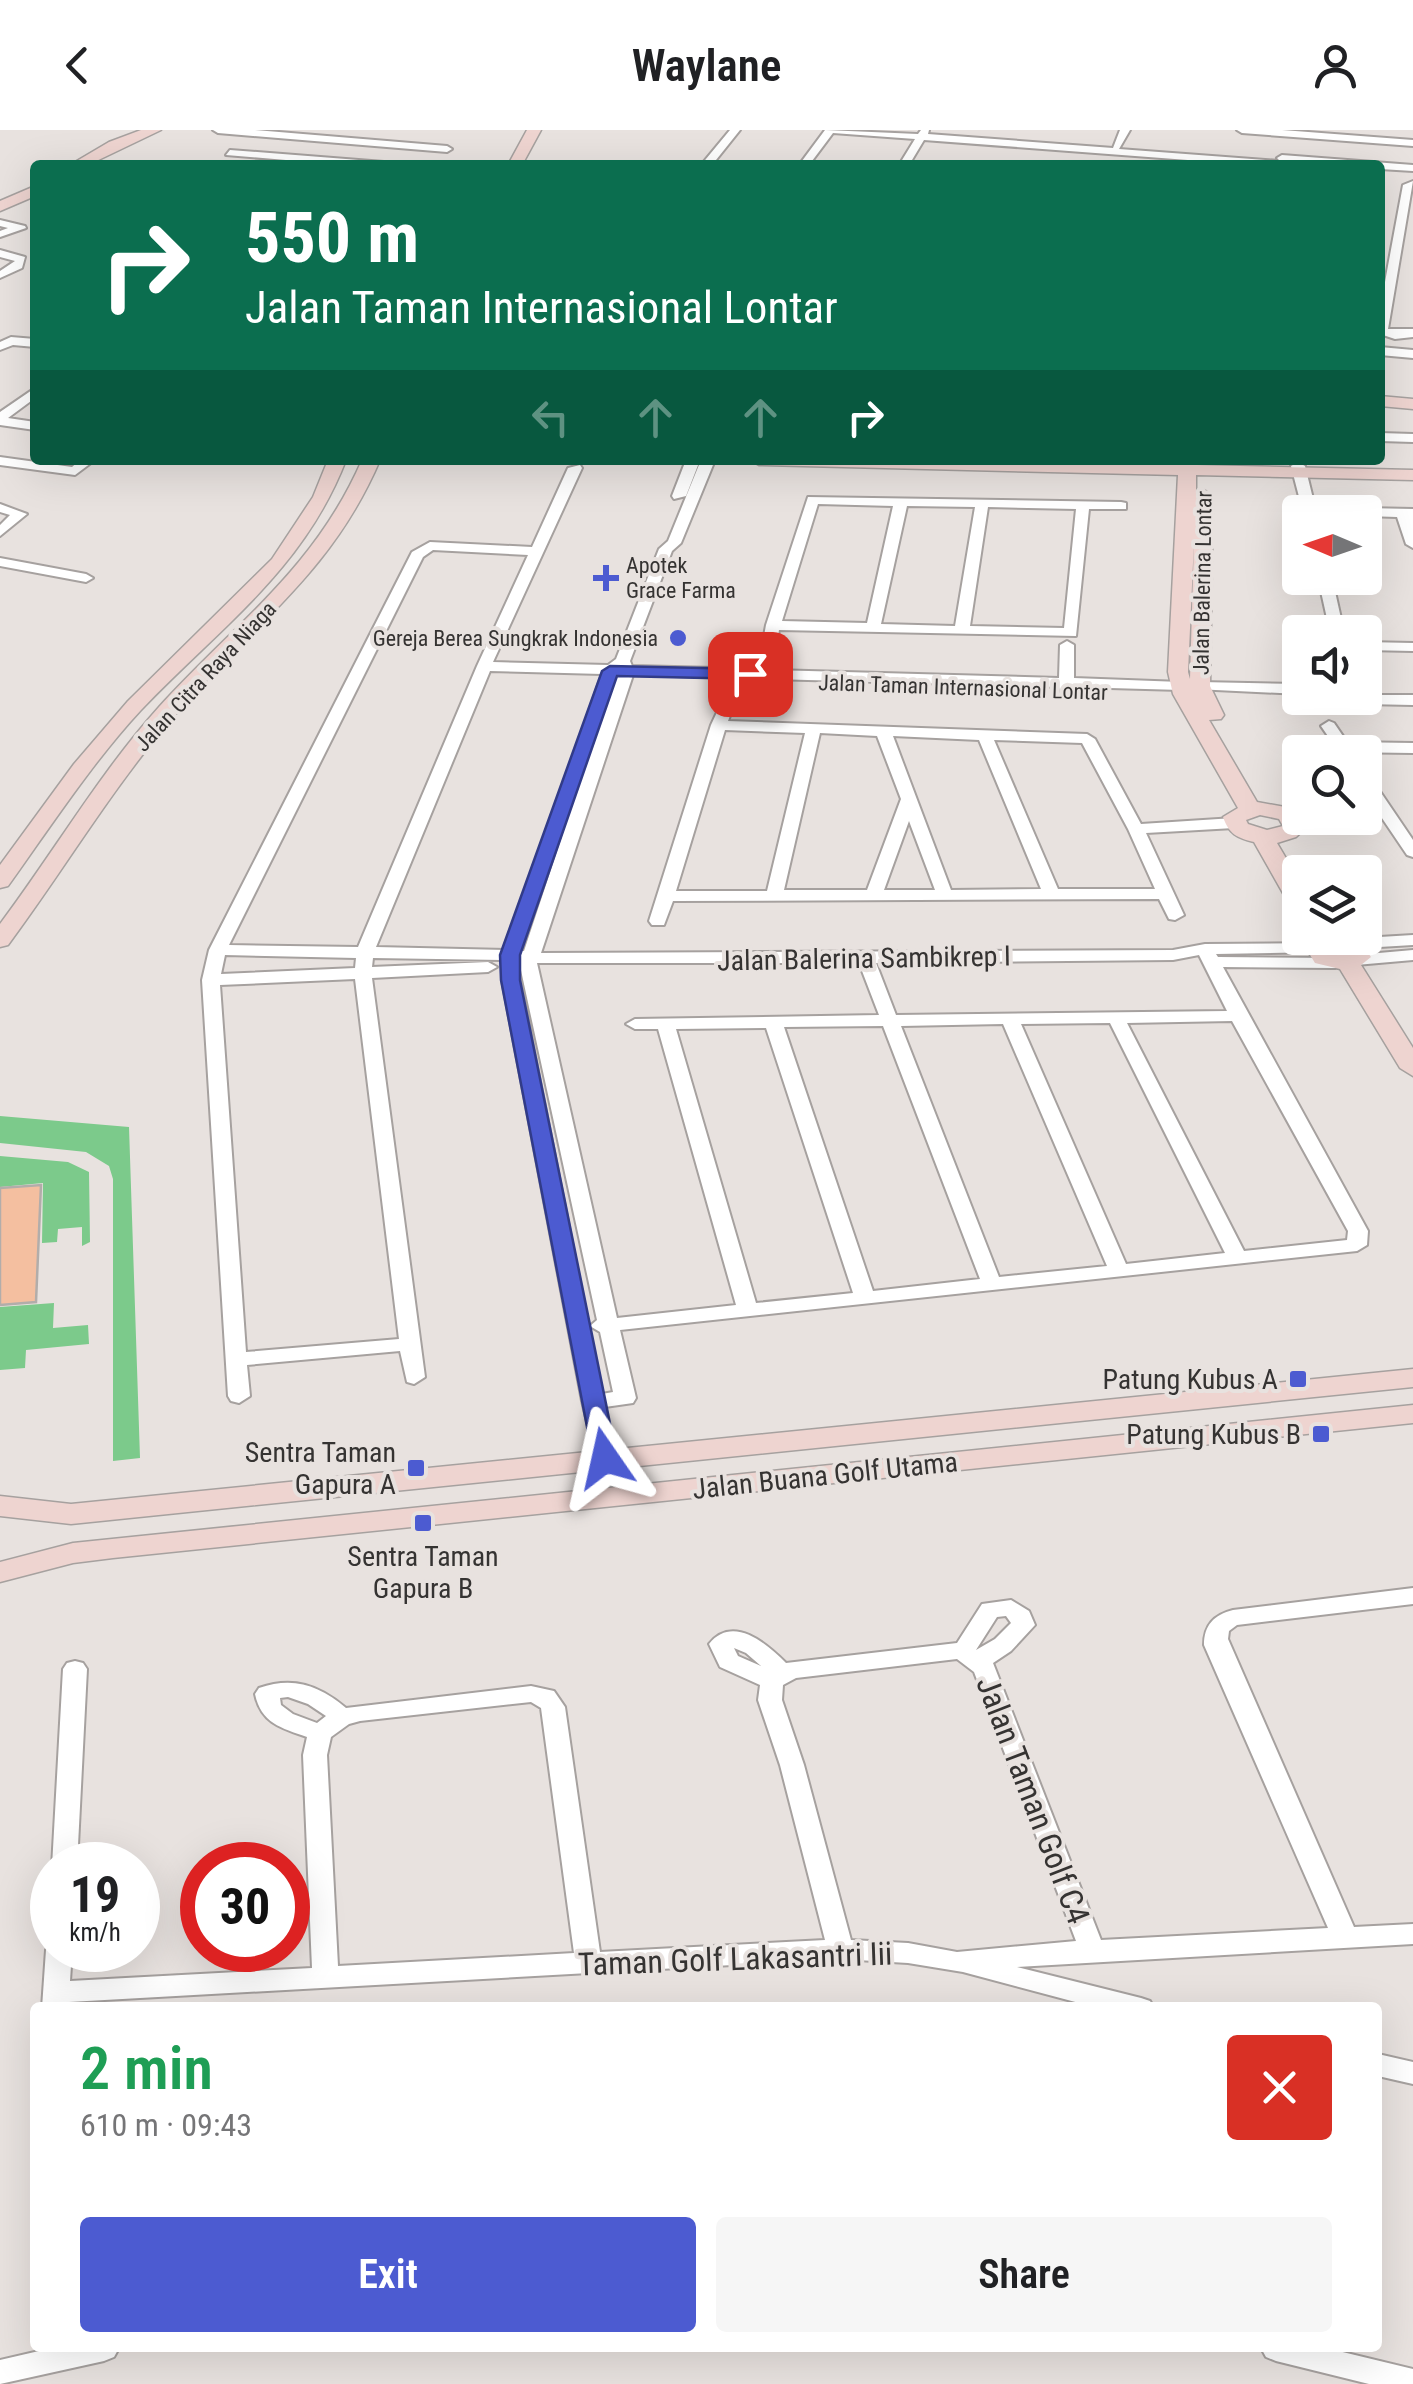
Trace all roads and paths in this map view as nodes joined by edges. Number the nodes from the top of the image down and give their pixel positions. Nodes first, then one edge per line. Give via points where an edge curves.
1 (154, 130) edge
2 (218, 130) edge
3 (534, 130) edge
4 (736, 130) edge
5 (830, 130) edge
6 (906, 130) edge
7 (1125, 130) edge
8 (1242, 130) edge
9 (1288, 132) edge
10 (923, 134) edge
11 (1362, 134) edge
12 (1023, 142) edge
13 (1413, 143) edge
14 (1117, 147) junction
15 (448, 149) dead end
16 (230, 153) dead end
17 (87, 160) edge
18 (304, 160) edge
19 (518, 160) edge
20 (710, 160) edge
21 (808, 160) edge
22 (907, 160) edge
23 (1110, 160) edge
24 (1199, 160) edge
25 (1279, 160) edge
26 (1385, 168) edge
27 (1413, 171) edge
28 (1413, 184) edge
29 (30, 230) edge
30 (2, 233) edge
31 (18, 253) edge
32 (0, 277) edge
33 (1385, 315) edge
34 (1385, 333) edge
35 (1413, 333) edge
36 (30, 343) edge
37 (0, 346) edge
38 (1385, 351) edge
39 (1413, 354) edge
40 (30, 396) edge
41 (1385, 399) edge
42 (1413, 402) edge
43 (0, 420) edge
44 (30, 425) edge
45 (1385, 436) edge
46 (1413, 438) edge
47 (0, 461) edge
48 (30, 465) edge
49 (30, 465) edge
50 (82, 465) edge
51 (336, 465) edge
52 (369, 465) edge
53 (691, 465) edge
54 (706, 465) edge
55 (1197, 465) edge
56 (575, 468) dead end
57 (1299, 469) junction
58 (1413, 472) edge
59 (1305, 495) edge
60 (901, 501) junction
61 (982, 504) junction
62 (1083, 506) junction
63 (1121, 506) dead end
64 (0, 508) edge
65 (1382, 513) edge
66 (1408, 513) edge
67 (0, 532) edge
68 (1413, 544) edge
69 (292, 548) junction
70 (666, 549) junction
71 (324, 550) junction
72 (536, 551) junction
73 (0, 562) edge
74 (86, 578) dead end
75 (772, 626) junction
76 (873, 628) junction
77 (962, 630) junction
78 (1177, 644) junction
79 (1067, 645) dead end
80 (1200, 646) junction
81 (1382, 646) edge
82 (1413, 647) edge
83 (484, 666) junction
84 (620, 668) junction
85 (764, 678) junction
86 (1067, 687) junction
87 (1282, 689) edge
88 (1191, 690) junction
89 (1382, 691) edge
90 (1413, 692) edge
91 (1282, 696) edge
92 (1382, 699) edge
93 (1413, 700) edge
94 (1329, 726) dead end
95 (814, 728) junction
96 (883, 730) junction
97 (984, 734) junction
98 (1335, 735) edge
99 (1382, 748) edge
100 (1413, 748) edge
101 (910, 797) junction
102 (1382, 806) edge
103 (1382, 811) edge
104 (1385, 811) junction
105 (1250, 813) junction
106 (1282, 826) edge
107 (1282, 827) edge
108 (1136, 829) junction
109 (1413, 852) edge
110 (0, 882) edge
111 (1167, 894) junction
112 (945, 895) junction
113 (1052, 895) junction
114 (667, 896) junction
115 (774, 896) junction
116 (874, 896) junction
117 (1176, 915) dead end
118 (658, 920) dead end
119 (2, 935) edge
120 (1413, 940) edge
121 (1382, 944) edge
122 (218, 950) junction
123 (365, 952) junction
124 (1282, 952) edge
125 (1382, 953) edge
126 (1341, 955) edge
127 (1413, 955) edge
128 (1208, 956) junction
129 (865, 958) junction
130 (519, 961) junction
131 (363, 974) junction
132 (211, 980) junction
133 (1238, 1016) junction
134 (1116, 1018) junction
135 (1010, 1019) junction
136 (889, 1021) junction
137 (773, 1022) junction
138 (665, 1023) junction
139 (635, 1024) dead end
140 (1413, 1068) edge
141 (568, 1142) junction
142 (544, 1146) junction
143 (1239, 1260) junction
144 (1120, 1272) junction
145 (992, 1285) junction
146 (865, 1298) junction
147 (748, 1310) junction
148 (609, 1325) junction
149 (579, 1328) junction
150 (411, 1344) junction
151 (238, 1359) junction
152 (414, 1377) dead end
153 (1413, 1378) edge
154 (240, 1396) dead end
155 (594, 1401) junction
156 (1413, 1414) edge
157 (605, 1458) junction
158 (0, 1506) edge
159 (71, 1514) junction
160 (72, 1554) junction
161 (0, 1572) edge
162 (1413, 1596) edge
163 (74, 1668) dead end
164 (342, 1717) junction
165 (320, 1733) junction
166 (65, 1842) edge
167 (1413, 1934) edge
168 (1345, 1938) junction
169 (840, 1949) junction
170 (1092, 1950) junction
171 (957, 1962) junction
172 (589, 1964) junction
173 (58, 1972) edge
174 (325, 1976) junction
175 (56, 2000) edge
176 (1117, 2002) edge
177 (1382, 2067) edge
178 (1413, 2073) edge
179 (87, 2352) edge
180 (1292, 2352) edge
181 (0, 2373) edge
182 (1413, 2382) edge

1 - 17 street
2 - 15 street
3 - 19 street
4 - 20 street
5 - 10 street
5 - 21 street
6 - 10 street
7 - 14 street
8 - 9 street
9 - 11 street
10 - 12 street
10 - 22 street
11 - 13 street
12 - 14 street
14 - 23 street
14 - 24 street
14 - 25 street
16 - 18 street
26 - 27 street
28 - 33 street
29 - 30 street
31 - 32 street via 18,266
34 - 35 street
36 - 37 street
38 - 39 street
40 - 43 street
41 - 42 street
43 - 44 street
45 - 46 street
47 - 49 street
48 - 50 street via 75,471
51 - 69 street, Jalan Citra Raya Niaga
52 - 71 street, Jalan Citra Raya Niaga
53 - 70 street via 664,535
54 - 70 street
55 - 57 street
55 - 78 street, Jalan Balerina Lontar
55 - 80 street, Jalan Balerina Lontar
56 - 72 street
57 - 58 street
57 - 59 street
60 - 61 street
60 - 75 street via 811,501
60 - 76 street
61 - 62 street
61 - 77 street
62 - 63 street
62 - 77 street via 1072,634
64 - 67 street via 20,516
65 - 66 street
66 - 68 street
69 - 71 street
69 - 110 street, Jalan Citra Raya Niaga via 92,754
70 - 84 street
71 - 119 street, Jalan Citra Raya Niaga via 142,741
72 - 83 street
72 - 122 street via 430,546 417,555
73 - 74 street
75 - 76 street
75 - 85 street
76 - 77 street
78 - 80 street
78 - 88 street, Jalan Balerina Lontar
79 - 86 street
80 - 88 street, Jalan Balerina Lontar
81 - 82 street
83 - 84 street, Jalan Taman Internasional Lontar
83 - 123 street
84 - 85 street, Jalan Taman Internasional Lontar
84 - 130 street
85 - 86 street, Jalan Taman Internasional Lontar
86 - 88 street, Jalan Taman Internasional Lontar
87 - 88 street, Jalan Taman Internasional Lontar
88 - 91 street, Jalan Taman Internasional Lontar
88 - 105 street, Jalan Balerina Lontar
89 - 90 street
92 - 93 street
94 - 98 street
95 - 96 street
95 - 114 street via 722,718
95 - 115 street
96 - 97 street
96 - 101 street
97 - 108 street via 1091,741
97 - 113 street
99 - 100 street
101 - 112 street
101 - 116 street
102 - 104 street
103 - 104 street
104 - 109 street
105 - 106 street
105 - 107 street via 1244,832
105 - 108 street
108 - 111 street
111 - 113 street
111 - 117 street
112 - 113 street
112 - 116 street
114 - 115 street
114 - 118 street
115 - 116 street
120 - 121 street, Jalan Balerina Sambikrep I
122 - 123 street, Jalan Balerina Sambikrep I
122 - 132 street
123 - 130 street, Jalan Balerina Sambikrep I
123 - 131 street
124 - 128 street, Jalan Balerina Sambikrep I
125 - 127 street, Jalan Balerina Sambikrep I
126 - 140 street
128 - 129 street, Jalan Balerina Sambikrep I
128 - 133 street
129 - 130 street, Jalan Balerina Sambikrep I
129 - 136 street
130 - 131 street, Jalan Balerina Sambikrep I
130 - 141 street
130 - 142 street
131 - 132 street, Jalan Balerina Sambikrep I
131 - 150 street
132 - 151 street
133 - 134 street
133 - 143 street via 1360,1238 1350,1248
134 - 135 street
134 - 143 street
135 - 136 street
135 - 144 street
136 - 137 street
136 - 145 street
137 - 138 street
137 - 146 street
138 - 139 street
138 - 147 street
141 - 142 street
141 - 148 street
142 - 149 street
143 - 144 street
144 - 145 street
145 - 146 street
146 - 147 street
147 - 148 street
148 - 149 street
148 - 155 street via 625,1398
149 - 155 street
150 - 151 street
150 - 152 street
151 - 154 street
153 - 157 street, Jalan Buana Golf Utama
155 - 157 street
156 - 160 street, Jalan Buana Golf Utama
157 - 159 street, Jalan Buana Golf Utama
158 - 159 street, Jalan Buana Golf Utama
159 - 160 street
160 - 161 street, Jalan Buana Golf Utama
162 - 168 street via 1233,1618 1215,1632
163 - 166 street
164 - 165 street
164 - 165 street via 300,1690 266,1694 270,1709 284,1720
164 - 172 street via 531,1694 550,1700
165 - 174 street
167 - 168 street, Taman Golf Lakasantri Iii
168 - 170 street, Taman Golf Lakasantri Iii
169 - 170 street, Jalan Taman Golf C4 via 770,1700 777,1677 941,1652 971,1657
169 - 171 street, Taman Golf Lakasantri Iii
169 - 172 street, Taman Golf Lakasantri Iii
170 - 171 street, Taman Golf Lakasantri Iii
171 - 176 street
172 - 174 street, Taman Golf Lakasantri Iii
173 - 175 street, Taman Golf Lakasantri Iii
174 - 175 street, Taman Golf Lakasantri Iii
177 - 178 street
179 - 181 street
180 - 182 street

